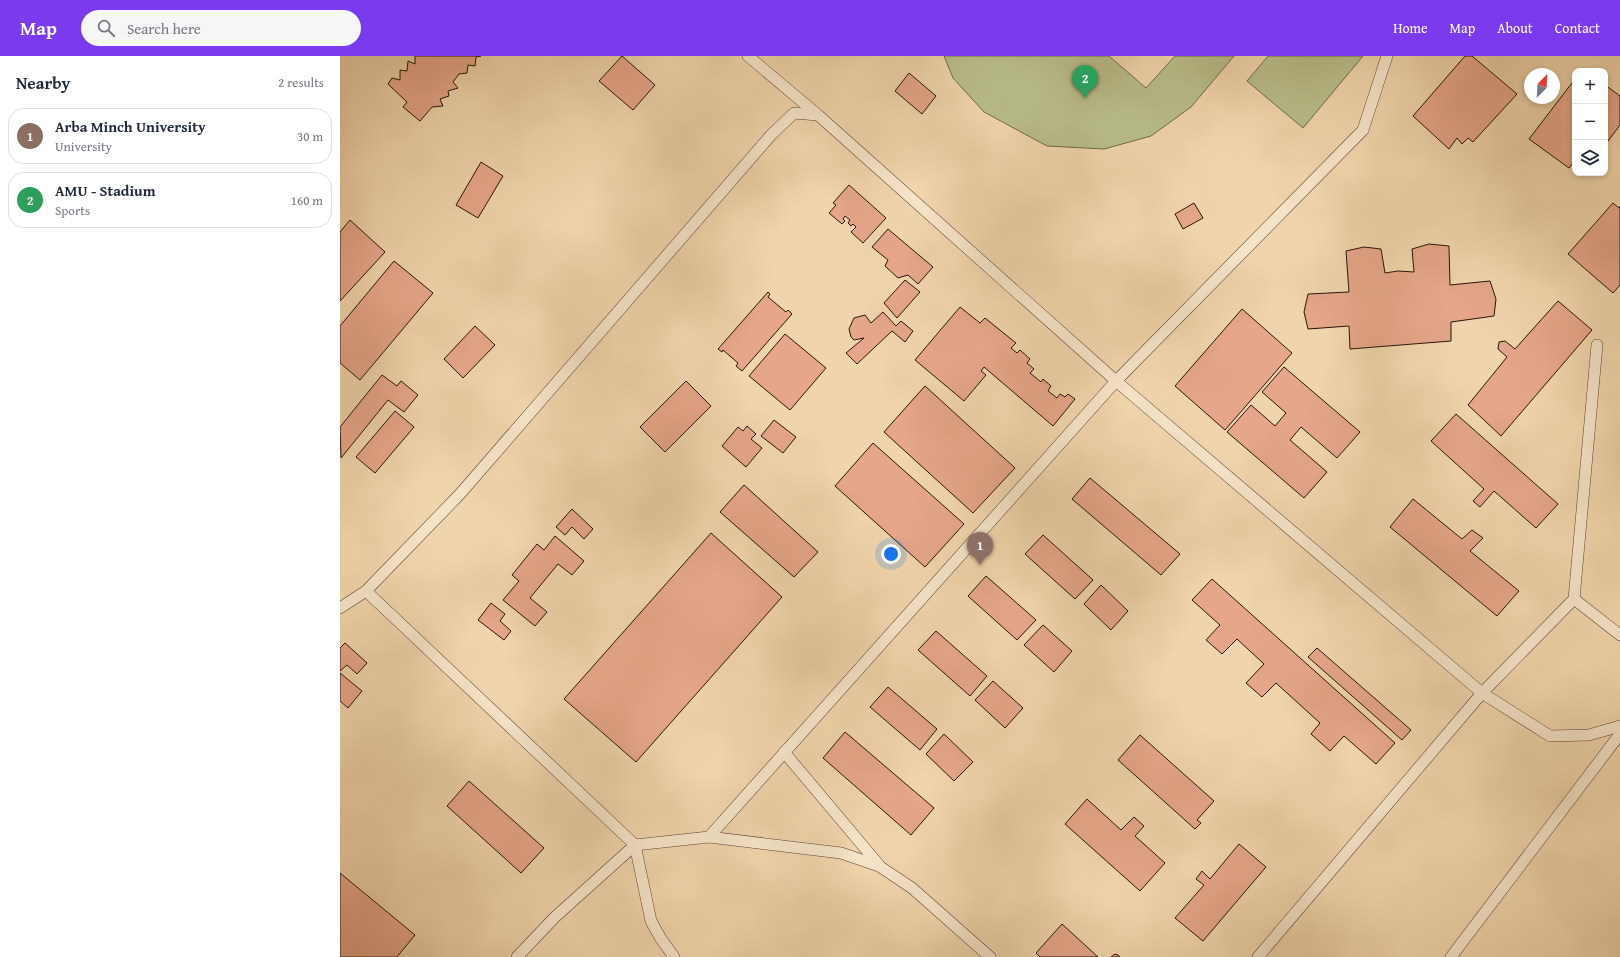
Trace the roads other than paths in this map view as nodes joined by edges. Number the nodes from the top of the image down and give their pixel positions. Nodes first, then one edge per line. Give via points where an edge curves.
1 (748, 56) edge
2 (1387, 56) edge
3 (818, 116) junction
4 (1597, 345) dead end
5 (1116, 381) junction
6 (366, 591) junction
7 (1574, 599) junction
8 (340, 608) edge
9 (1620, 635) edge
10 (1482, 693) junction
11 (1620, 726) edge
12 (1620, 734) edge
13 (784, 752) junction
14 (709, 837) junction
15 (635, 845) junction
16 (880, 866) junction
17 (518, 957) edge
18 (674, 957) edge
19 (990, 957) edge
20 (1258, 957) edge
21 (1451, 957) edge

1 - 3 lane
2 - 5 lane via 1363,130
3 - 5 lane
3 - 6 lane via 794,113 771,134 460,494
4 - 7 lane
5 - 10 lane
5 - 13 lane
6 - 8 lane
6 - 15 lane
7 - 9 lane
7 - 10 lane
10 - 11 lane via 1550,736 1588,735
10 - 20 lane
12 - 21 lane
13 - 14 lane
13 - 16 lane
14 - 15 lane
14 - 16 lane via 841,853
15 - 17 lane via 555,917
15 - 18 lane via 651,921
16 - 19 lane via 912,888

